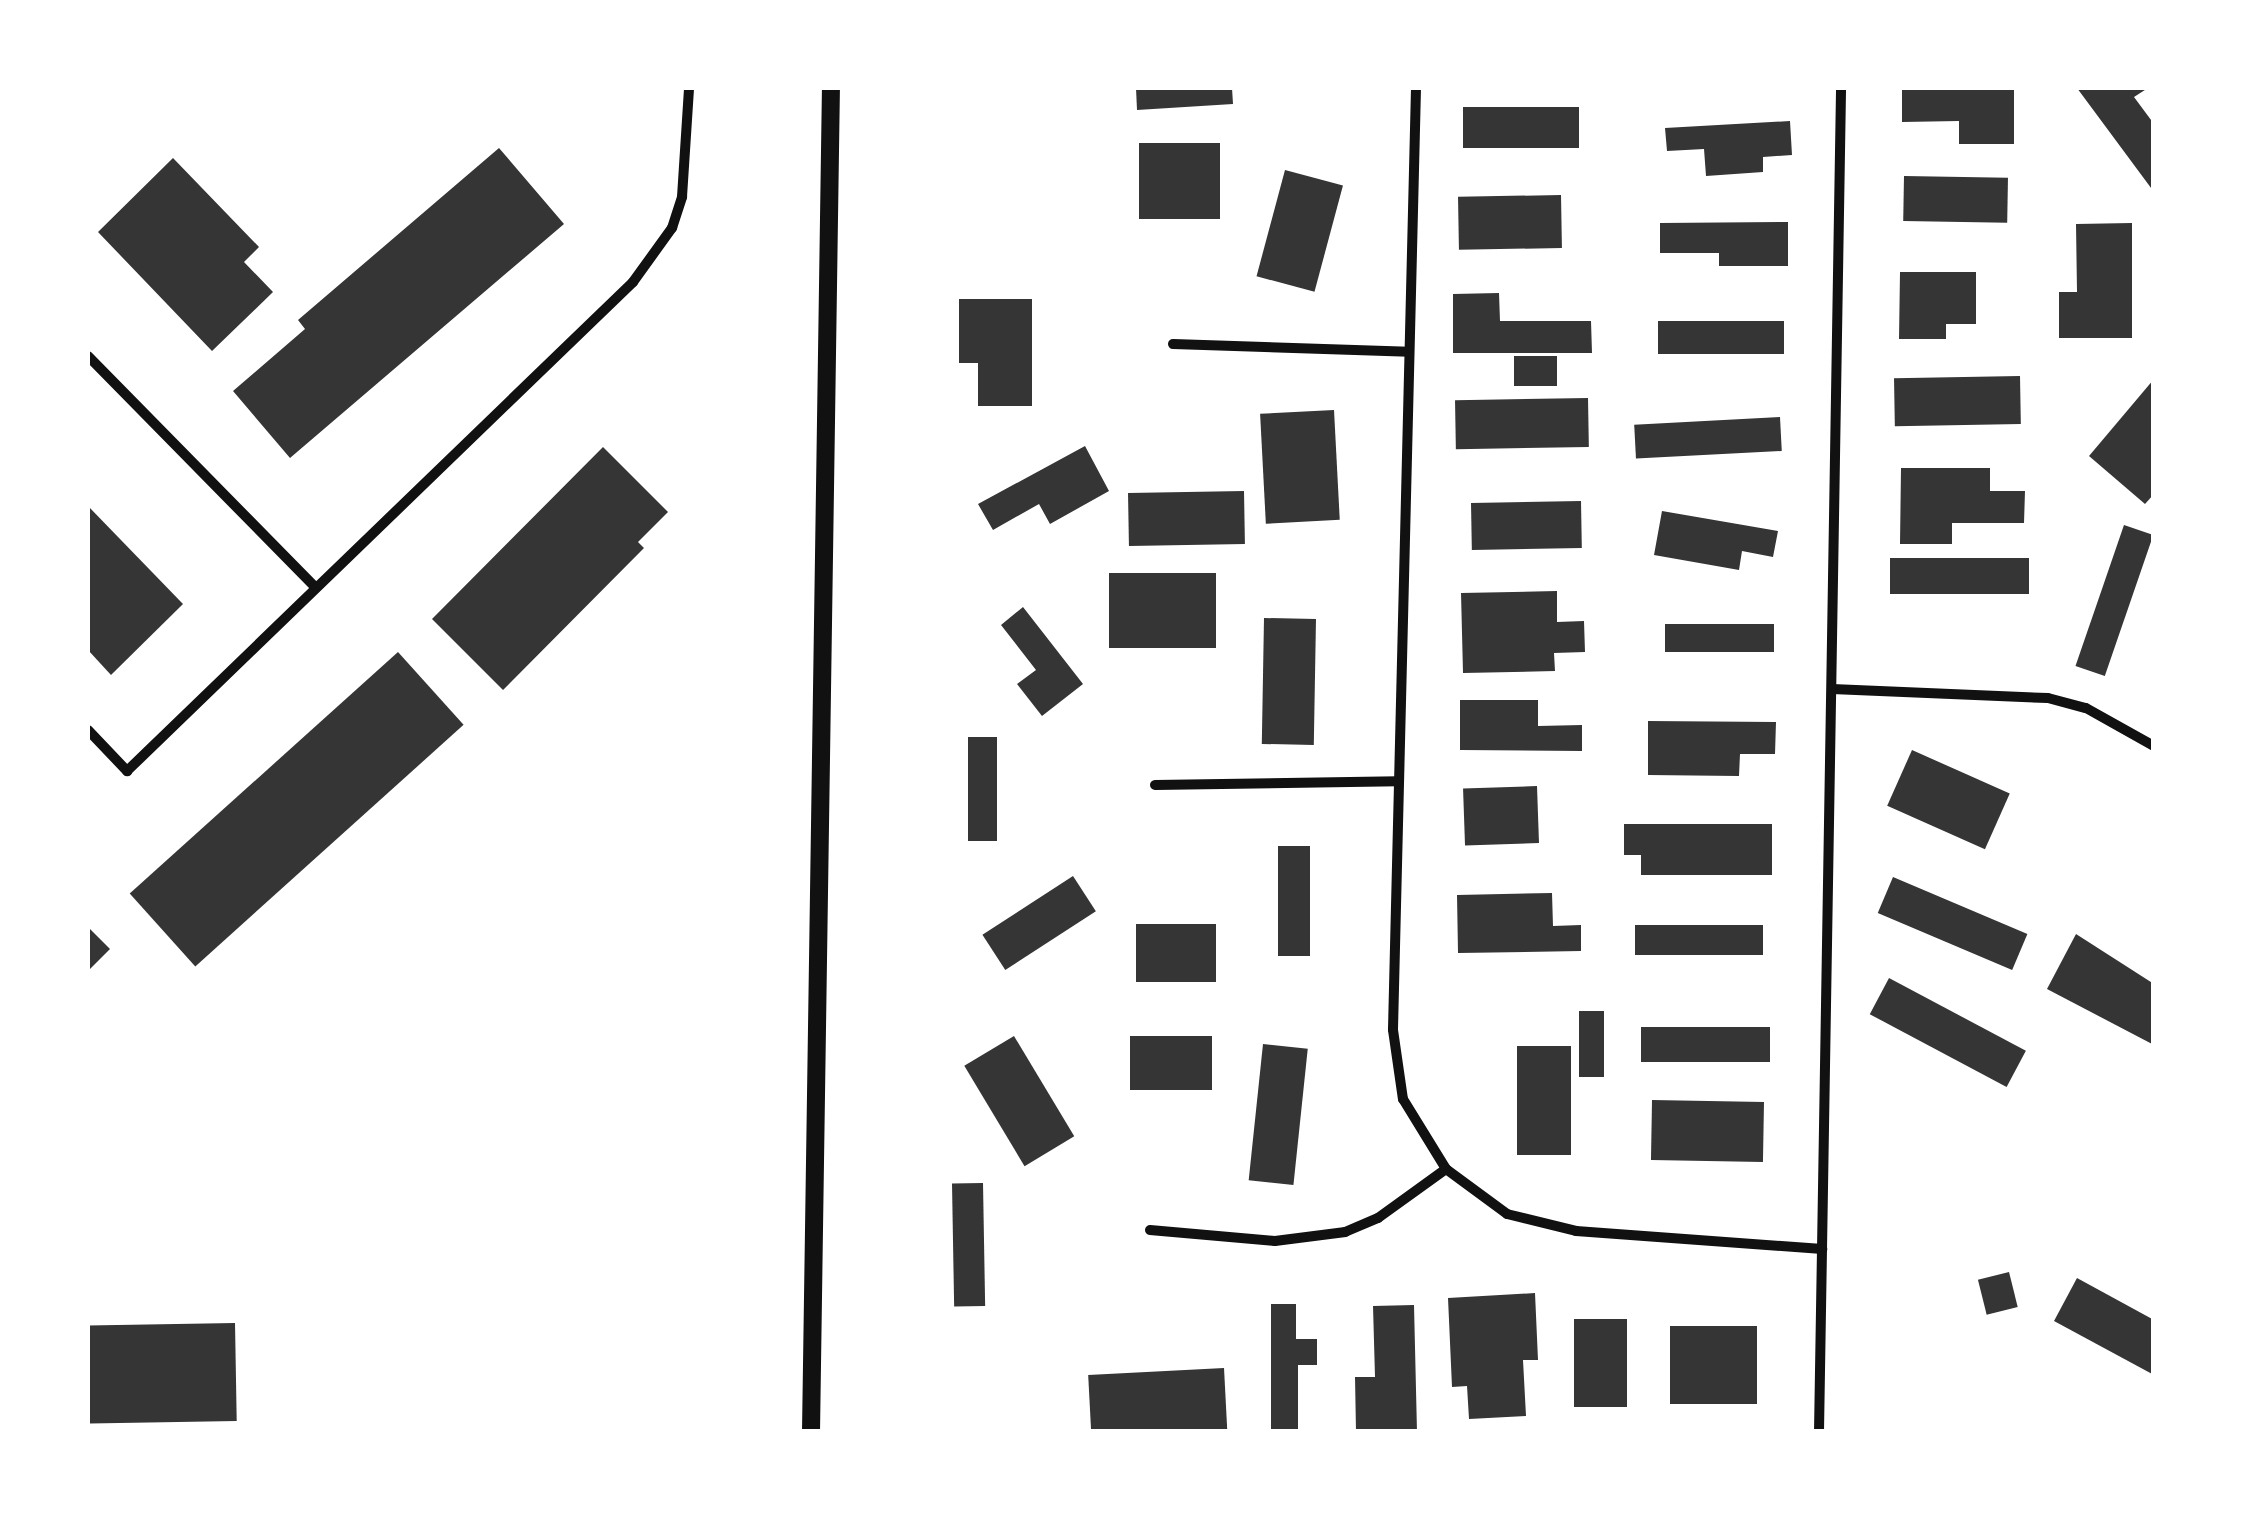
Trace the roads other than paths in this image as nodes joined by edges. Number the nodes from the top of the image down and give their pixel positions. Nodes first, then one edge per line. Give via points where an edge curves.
1 (689, 88) edge
2 (831, 88) edge
3 (1416, 88) edge
4 (1842, 88) edge
5 (1173, 344) dead end
6 (1409, 352) junction
7 (88, 356) edge
8 (316, 588) junction
9 (1832, 689) junction
10 (88, 730) edge
11 (2154, 746) edge
12 (1398, 780) junction
13 (1155, 785) dead end
14 (1446, 1170) junction
15 (1150, 1230) dead end
16 (1822, 1249) junction
17 (811, 1432) edge
18 (1819, 1432) edge

1 - 8 street via 682,196 656,256
2 - 17 street
3 - 6 street
4 - 9 street
5 - 6 street
6 - 12 street
7 - 8 street
8 - 10 street via 126,770
9 - 11 street via 2048,698 2086,708
9 - 16 street
12 - 13 street
12 - 14 street via 1395,1065 1418,1132
14 - 15 street via 1378,1218 1328,1236 1275,1240
14 - 16 street via 1477,1196 1540,1226
16 - 18 street

